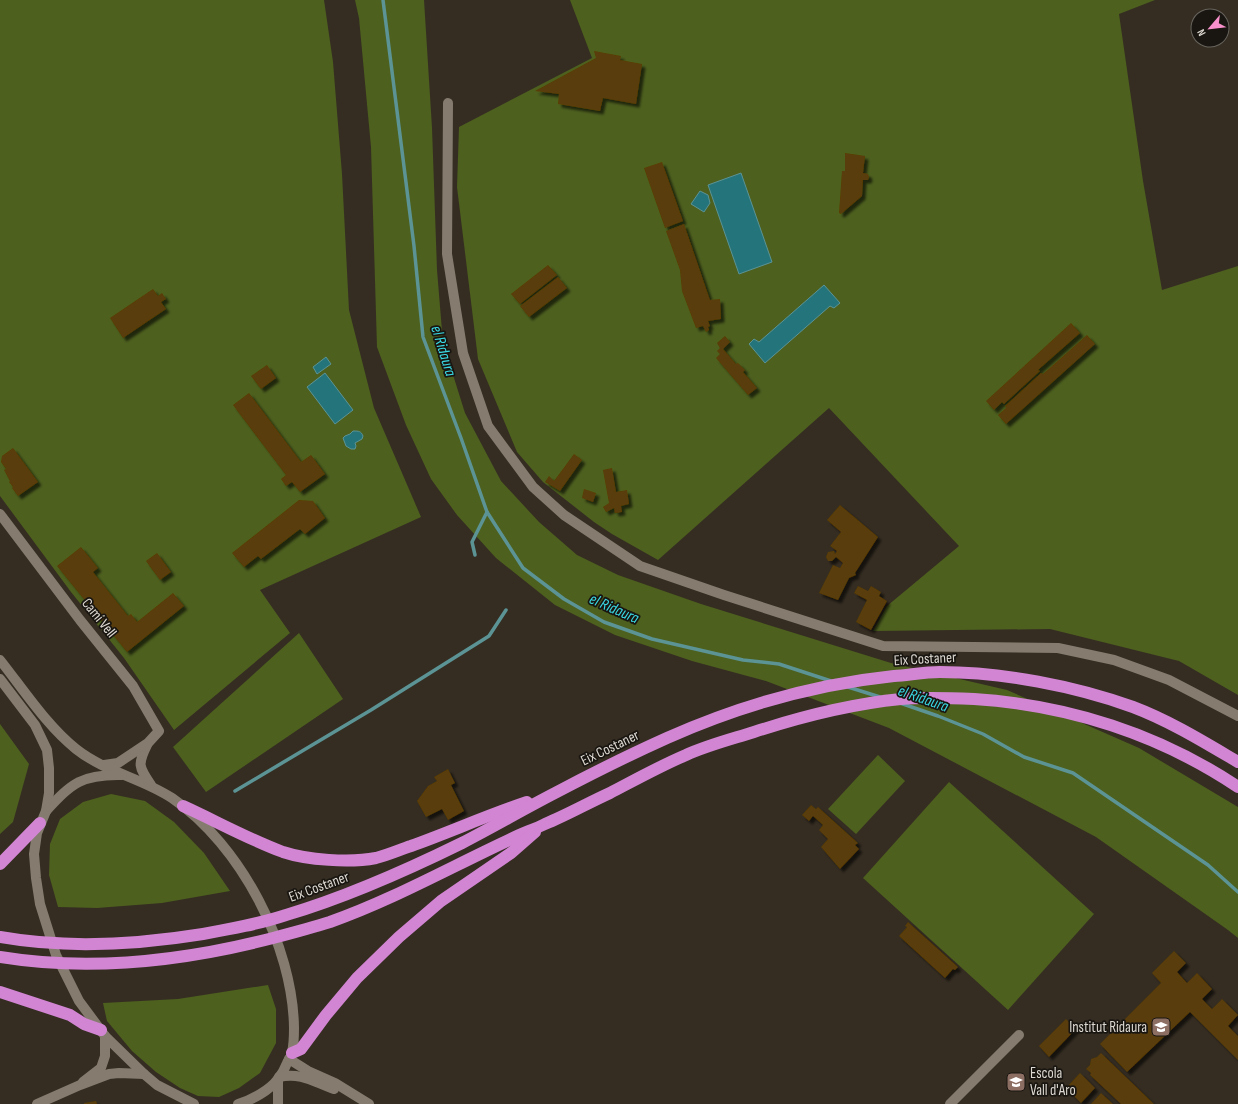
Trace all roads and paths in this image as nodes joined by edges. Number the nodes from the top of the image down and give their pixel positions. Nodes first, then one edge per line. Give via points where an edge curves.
1 (448, 103) dead end
2 (0, 514) edge
3 (0, 660) edge
4 (0, 679) edge
5 (1238, 716) edge
6 (148, 744) junction
7 (1238, 762) edge
8 (103, 765) junction
9 (126, 776) junction
10 (152, 786) junction
11 (1238, 787) edge
12 (555, 793) junction
13 (183, 806) junction
14 (46, 811) junction
15 (40, 823) junction
16 (545, 824) junction
17 (0, 864) edge
18 (0, 937) edge
19 (0, 957) edge
20 (0, 992) edge
21 (103, 1033) junction
22 (1019, 1035) dead end
23 (291, 1056) junction
24 (144, 1074) junction
25 (279, 1078) junction
26 (80, 1085) junction
27 (353, 1094) junction
28 (37, 1104) edge
29 (194, 1104) edge
30 (238, 1104) edge
31 (278, 1104) edge
32 (369, 1104) edge
33 (950, 1104) edge

1 - 5 street via 447,254 463,353 488,426 532,487 564,515 640,566 883,646 1058,648 1114,660 1169,680
2 - 6 street, Camí Vell via 133,686 159,731
3 - 8 street via 62,737
4 - 14 street via 35,725 47,750 49,793
6 - 8 street, Camí Vell via 118,763
6 - 10 street, Camí Vell via 141,757 141,770
7 - 12 highway, Eix Costaner via 1178,727 1133,707 1039,682 980,674 939,672 859,680 784,696 668,738
8 - 9 street
9 - 10 street
9 - 14 street via 90,777 77,782 63,792
10 - 13 street
11 - 16 highway via 1167,746 1126,729 1087,717 1034,705 943,698 903,699 827,710 724,741 686,755
12 - 13 highway via 497,811 443,835 375,858 352,860 316,859 284,852
12 - 18 highway, Eix Costaner via 426,860 349,894 284,916 235,928 132,943 71,944
13 - 23 street via 220,842 236,863 253,889 273,930 292,997 294,1015
14 - 15 street
15 - 17 highway
15 - 21 street via 34,854 40,904 56,955 79,1001
16 - 19 highway via 361,910 240,947 193,956 100,964 70,964
16 - 23 highway via 511,853 441,901 399,937 357,978 300,1049
20 - 21 highway via 70,1015
21 - 24 street
21 - 26 street via 105,1056 101,1068
22 - 33 street
23 - 25 street
23 - 27 street via 308,1071
24 - 26 street via 109,1074
24 - 29 street via 157,1085
25 - 27 street via 290,1075 304,1078
25 - 30 street via 272,1086
25 - 31 street
26 - 28 street
27 - 32 street

